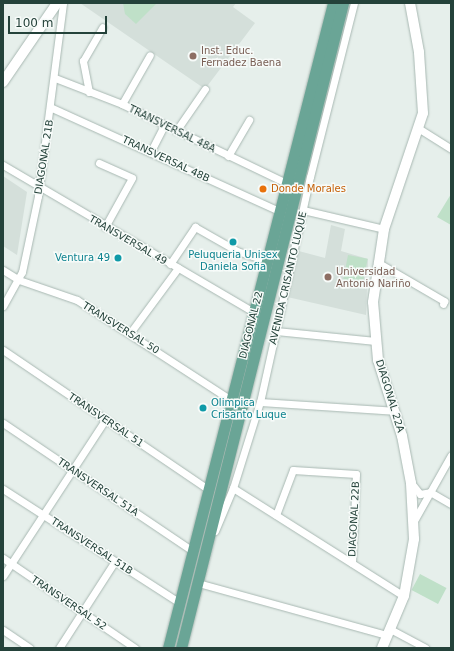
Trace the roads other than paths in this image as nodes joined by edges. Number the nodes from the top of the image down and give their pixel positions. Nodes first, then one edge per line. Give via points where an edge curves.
1 (56, 3) edge
2 (63, 3) edge
3 (333, 3) edge
4 (343, 3) edge
5 (354, 3) edge
6 (410, 3) edge
7 (103, 27) dead end
8 (150, 55) dead end
9 (55, 78) junction
10 (3, 82) edge
11 (205, 89) dead end
12 (89, 92) junction
13 (122, 104) junction
14 (52, 108) junction
15 (249, 120) dead end
16 (164, 126) junction
17 (418, 128) junction
18 (176, 132) junction
19 (451, 149) edge
20 (151, 151) junction
21 (228, 156) junction
22 (99, 163) dead end
23 (3, 165) edge
24 (286, 183) junction
25 (40, 188) junction
26 (303, 210) junction
27 (279, 211) junction
28 (105, 227) junction
29 (384, 229) junction
30 (267, 261) junction
31 (377, 262) junction
32 (170, 264) junction
33 (178, 268) junction
34 (3, 270) edge
35 (19, 280) junction
36 (443, 304) dead end
37 (3, 306) edge
38 (254, 312) junction
39 (276, 330) junction
40 (130, 333) junction
41 (375, 342) junction
42 (3, 350) edge
43 (232, 400) junction
44 (260, 402) junction
45 (394, 411) junction
46 (105, 420) junction
47 (3, 423) edge
48 (451, 455) edge
49 (73, 470) junction
50 (411, 483) junction
51 (233, 488) junction
52 (3, 489) edge
53 (209, 490) junction
54 (430, 492) junction
55 (451, 504) edge
56 (43, 515) junction
57 (276, 515) junction
58 (415, 519) junction
59 (208, 548) junction
60 (193, 551) junction
61 (3, 558) edge
62 (114, 561) junction
63 (11, 563) junction
64 (352, 563) junction
65 (3, 576) edge
66 (198, 583) junction
67 (404, 596) junction
68 (180, 603) junction
69 (82, 612) junction
70 (3, 630) edge
71 (389, 632) junction
72 (30, 648) edge
73 (58, 648) edge
74 (135, 648) edge
75 (168, 648) edge
76 (181, 648) edge
77 (382, 648) edge
78 (425, 648) edge

1 - 10 street
2 - 9 street, DIAGONAL 21B
3 - 24 main road, DIAGONAL 22
4 - 59 main road, DIAGONAL 22
5 - 26 street, AVENIDA CRISANTO LUQUE
6 - 17 street, DIAGONAL 22A via 423,88
7 - 12 street via 83,61
8 - 13 street
9 - 12 street, TRANSVERSAL 48A
9 - 14 street, DIAGONAL 21B
11 - 18 street
12 - 13 street, TRANSVERSAL 48A
13 - 16 street, TRANSVERSAL 48A
14 - 20 street, TRANSVERSAL 48B
14 - 25 street, DIAGONAL 21B
15 - 21 street
16 - 18 street, TRANSVERSAL 48A
16 - 20 street
17 - 19 street
17 - 29 street, DIAGONAL 22A
18 - 21 street, TRANSVERSAL 48A
20 - 27 street, TRANSVERSAL 48B
21 - 24 street, TRANSVERSAL 48A
22 - 28 street via 132,178
23 - 25 street, TRANSVERSAL 49
24 - 27 main road, DIAGONAL 22
25 - 28 street, TRANSVERSAL 49
25 - 35 street, DIAGONAL 21B
26 - 29 street
26 - 39 street, AVENIDA CRISANTO LUQUE
27 - 30 main road, DIAGONAL 22
28 - 32 street, TRANSVERSAL 49
29 - 31 street, DIAGONAL 22A
30 - 32 street via 237,251 195,227
30 - 38 main road, DIAGONAL 22
31 - 36 street via 444,302
31 - 41 street, DIAGONAL 22A via 372,302
32 - 33 street, TRANSVERSAL 49
33 - 38 street, TRANSVERSAL 49
33 - 40 street
34 - 35 street, TRANSVERSAL 50
35 - 37 street, DIAGONAL 21B
35 - 40 street, TRANSVERSAL 50 via 77,300
38 - 43 main road, DIAGONAL 22
39 - 41 street
39 - 44 street, AVENIDA CRISANTO LUQUE
40 - 43 street, TRANSVERSAL 50
41 - 45 street, DIAGONAL 22A
42 - 46 street, TRANSVERSAL 51
43 - 53 main road, DIAGONAL 22
44 - 45 street
44 - 51 street, AVENIDA CRISANTO LUQUE
45 - 50 street, DIAGONAL 22A
46 - 49 street
46 - 53 street, TRANSVERSAL 51
47 - 49 street, TRANSVERSAL 51A
48 - 54 street
49 - 56 street
49 - 60 street, TRANSVERSAL 51A
50 - 54 street via 420,494
50 - 58 street, DIAGONAL 22A
51 - 57 street
51 - 59 street, AVENIDA CRISANTO LUQUE
52 - 56 street, TRANSVERSAL 51B
53 - 60 main road, DIAGONAL 22
54 - 55 street
54 - 58 street
56 - 62 street, TRANSVERSAL 51B
56 - 63 street
57 - 64 street
57 - 64 street, DIAGONAL 22B via 293,470 356,474
58 - 67 street, DIAGONAL 22A via 412,561
59 - 66 main road, DIAGONAL 22
60 - 68 main road, DIAGONAL 22
61 - 63 street, TRANSVERSAL 52
62 - 68 street, TRANSVERSAL 51B
62 - 69 street
63 - 65 street
63 - 69 street, TRANSVERSAL 52
64 - 67 street
66 - 71 street
66 - 76 main road, DIAGONAL 22
67 - 71 street, DIAGONAL 22A
68 - 75 main road, DIAGONAL 22
69 - 73 street
69 - 74 street, TRANSVERSAL 52
70 - 72 street
71 - 77 street, DIAGONAL 22A
71 - 78 street

